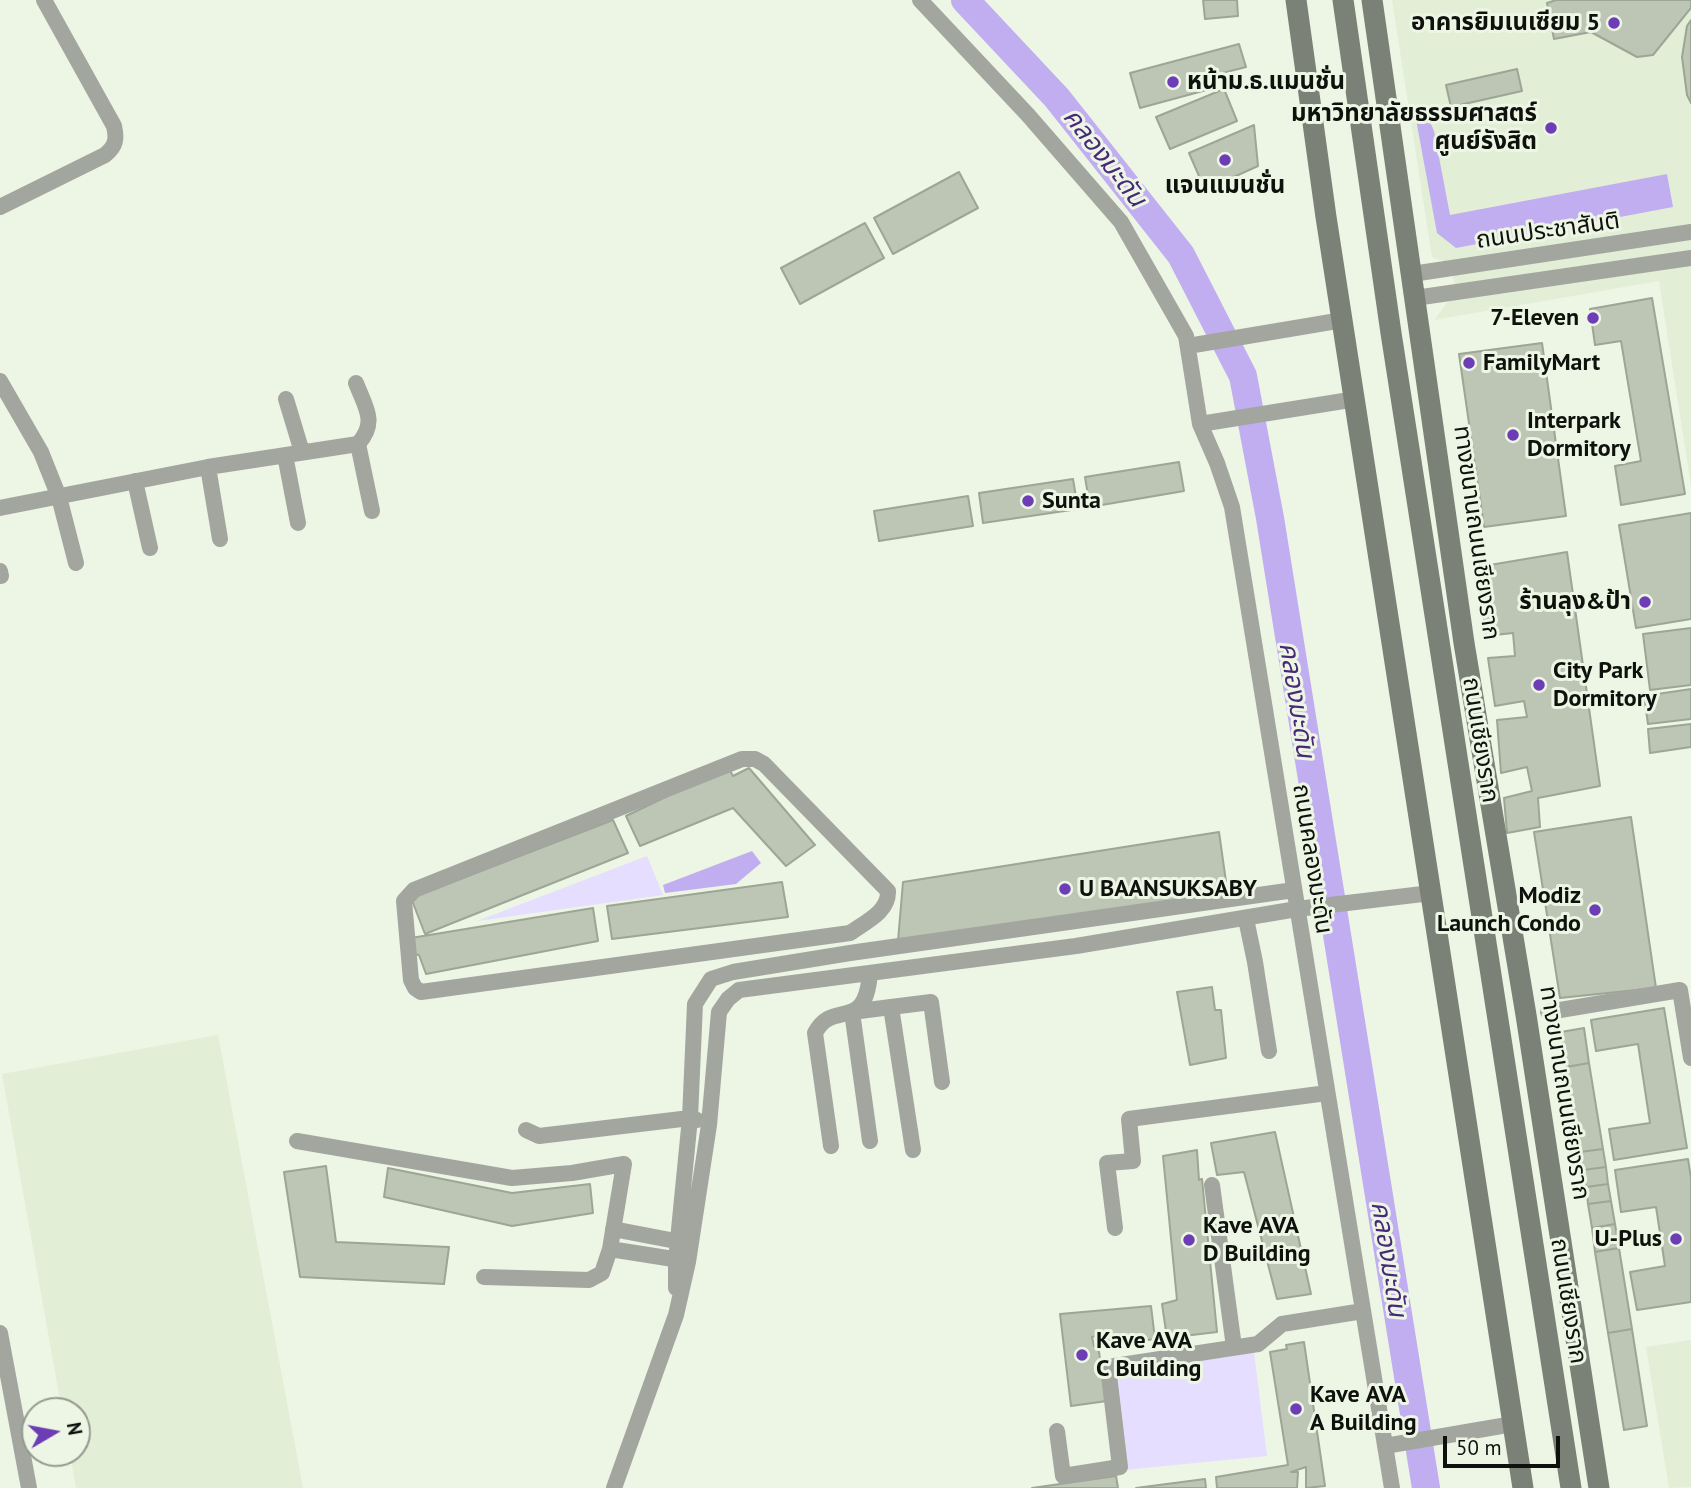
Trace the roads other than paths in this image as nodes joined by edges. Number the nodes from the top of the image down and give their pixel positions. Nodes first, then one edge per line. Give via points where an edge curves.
1 (44, 0) edge
2 (920, 0) edge
3 (1296, 0) edge
4 (1343, 0) edge
5 (1372, 0) edge
6 (0, 207) edge
7 (1691, 232) edge
8 (1691, 258) edge
9 (1412, 274) junction
10 (1415, 298) junction
11 (1343, 320) junction
12 (1196, 345) junction
13 (0, 381) edge
14 (356, 383) dead end
15 (286, 399) dead end
16 (1356, 399) junction
17 (1205, 423) junction
18 (358, 444) junction
19 (302, 452) junction
20 (285, 455) junction
21 (208, 467) junction
22 (135, 481) junction
23 (60, 498) junction
24 (0, 508) edge
25 (372, 511) dead end
26 (298, 523) dead end
27 (220, 539) dead end
28 (150, 548) dead end
29 (76, 563) dead end
30 (1464, 643) junction
31 (1467, 829) junction
32 (1294, 890) junction
33 (1432, 892) junction
34 (1303, 909) junction
35 (1246, 919) junction
36 (850, 933) junction
37 (850, 953) junction
38 (733, 972) junction
39 (870, 973) junction
40 (852, 974) junction
41 (739, 990) junction
42 (695, 1004) junction
43 (891, 1007) junction
44 (719, 1012) junction
45 (852, 1012) junction
46 (1548, 1012) dead end
47 (1269, 1051) dead end
48 (1691, 1058) edge
49 (942, 1082) dead end
50 (1327, 1093) junction
51 (690, 1118) junction
52 (709, 1125) junction
53 (526, 1130) dead end
54 (870, 1140) dead end
55 (297, 1141) dead end
56 (831, 1146) dead end
57 (912, 1150) dead end
58 (1212, 1185) dead end
59 (1115, 1228) dead end
60 (613, 1229) junction
61 (684, 1242) junction
62 (610, 1249) junction
63 (682, 1261) junction
64 (484, 1277) dead end
65 (1363, 1311) junction
66 (0, 1333) edge
67 (1234, 1348) junction
68 (1513, 1424) junction
69 (1057, 1431) dead end
70 (1390, 1445) junction
71 (29, 1488) edge
72 (614, 1488) edge
73 (1392, 1488) edge
74 (1523, 1488) edge
75 (1570, 1488) edge
76 (1599, 1488) edge

1 - 6 street via 114,126 116,138 105,155
2 - 12 street, ถนนคลองมะดัน via 1028,114 1121,222 1186,336
3 - 11 main road
4 - 31 main road, ถนนเชียงราก
5 - 9 main road, ทางขนานถนนเชียงราก
7 - 9 street, ถนนประชาสันติ
8 - 10 street, ถนนประชาสันติ
9 - 10 main road, ทางขนานถนนเชียงราก
10 - 30 main road, ทางขนานถนนเชียงราก
11 - 12 street
11 - 16 main road
12 - 17 street, ถนนคลองมะดัน
13 - 23 street via 41,452
14 - 18 street via 370,421
15 - 19 street
16 - 17 street
16 - 33 main road
17 - 32 street, ถนนคลองมะดัน via 1232,507
18 - 19 street
18 - 25 street
19 - 20 street
20 - 21 street
20 - 26 street
21 - 22 street
21 - 27 street
22 - 23 street
22 - 28 street
23 - 24 street
23 - 29 street
30 - 31 main road
30 - 76 main road, ทางขนานถนนเชียงราก
31 - 75 main road, ถนนเชียงราก
32 - 34 street, ถนนคลองมะดัน
32 - 37 street
33 - 34 street
33 - 68 main road
34 - 35 street
34 - 50 street, ถนนคลองมะดัน
35 - 39 street
35 - 47 street
36 - 36 street via 421,992 411,980 404,901 414,890 742,759 755,759 888,891 886,907
36 - 37 street
37 - 38 street
37 - 40 street
38 - 41 street
38 - 42 street via 711,979
39 - 40 street
39 - 45 street via 865,999
40 - 41 street
41 - 44 street
42 - 44 street
42 - 51 street
43 - 45 street
43 - 49 street via 931,1002
43 - 57 street
44 - 52 street
45 - 54 street
45 - 56 street via 826,1019 815,1033
46 - 48 street via 1679,990
50 - 59 street via 1129,1119 1133,1161 1107,1163
50 - 65 street, ถนนคลองมะดัน
51 - 52 street
51 - 53 street via 539,1136
51 - 61 street
52 - 61 street
55 - 60 street via 512,1178 624,1164
58 - 67 street
60 - 61 street
60 - 62 street
61 - 63 street
62 - 63 street
62 - 64 street via 602,1273 589,1280
63 - 72 street via 676,1315
65 - 67 street via 1282,1324 1263,1342
65 - 70 street, ถนนคลองมะดัน
66 - 71 street
67 - 69 street via 1108,1367 1120,1467 1063,1476
68 - 70 street
68 - 74 main road
70 - 73 street, ถนนคลองมะดัน

